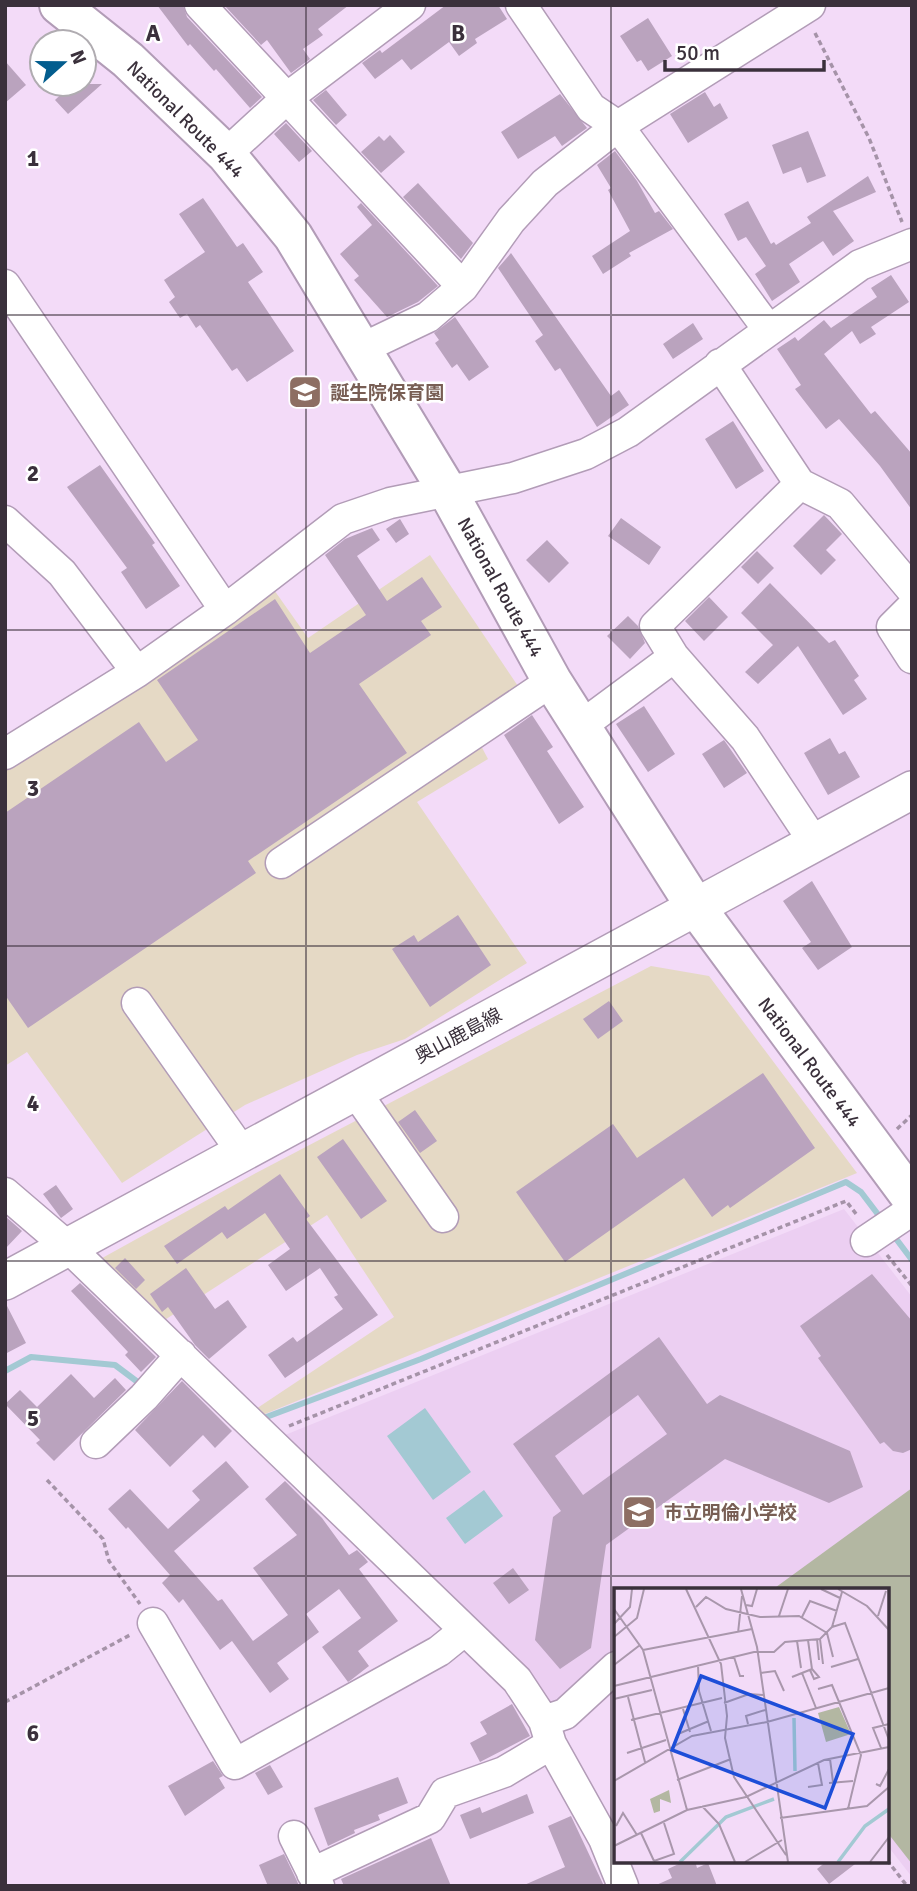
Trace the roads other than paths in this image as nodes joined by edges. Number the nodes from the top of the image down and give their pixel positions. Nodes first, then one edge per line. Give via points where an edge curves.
1 (60, 5) edge
2 (200, 5) edge
3 (410, 5) edge
4 (521, 5) edge
5 (806, 7) edge
6 (287, 98) junction
7 (618, 126) junction
8 (226, 154) junction
9 (911, 244) edge
10 (5, 285) edge
11 (463, 287) junction
12 (768, 329) junction
13 (363, 348) junction
14 (720, 363) junction
15 (800, 484) junction
16 (449, 492) junction
17 (5, 521) edge
18 (912, 590) edge
19 (912, 607) edge
20 (225, 610) junction
21 (674, 657) junction
22 (912, 659) edge
23 (137, 672) junction
24 (552, 681) junction
25 (581, 726) junction
26 (5, 754) edge
27 (912, 790) edge
28 (814, 842) junction
29 (281, 863) dead end
30 (695, 906) junction
31 (137, 1003) dead end
32 (355, 1091) junction
33 (242, 1152) junction
34 (5, 1193) edge
35 (443, 1217) dead end
36 (890, 1223) edge
37 (68, 1247) junction
38 (5, 1281) edge
39 (181, 1355) junction
40 (96, 1443) dead end
41 (153, 1623) road end
42 (465, 1629) junction
43 (614, 1669) edge
44 (548, 1733) junction
45 (294, 1836) dead end
46 (315, 1879) edge
47 (623, 1886) edge

1 - 8 highway, National Route 444 via 128,60
2 - 6 street
3 - 6 street
4 - 7 street via 591,108
5 - 7 street
6 - 8 street
6 - 11 street
7 - 11 street via 545,183 511,220
7 - 12 street
8 - 13 highway, National Route 444 via 293,236
9 - 12 street via 860,265
10 - 20 street
11 - 13 street via 428,317
12 - 14 street
13 - 16 highway, National Route 444
14 - 15 street
14 - 16 street via 628,432 586,454 513,478
15 - 18 street via 840,503
15 - 21 street via 655,626
16 - 20 street via 390,503 343,519
16 - 24 highway, National Route 444
17 - 23 street via 62,573
19 - 22 street via 892,626
20 - 23 street
21 - 25 street
21 - 28 street via 745,738
23 - 26 street
24 - 25 highway, National Route 444
24 - 29 street
25 - 30 highway, National Route 444
27 - 28 main road, 奥山鹿島線
28 - 30 main road, 奥山鹿島線
30 - 32 main road, 奥山鹿島線
30 - 36 highway, National Route 444
31 - 33 street
32 - 33 main road, 奥山鹿島線
32 - 35 street
33 - 37 main road, 奥山鹿島線
34 - 37 street
37 - 38 main road, 奥山鹿島線
37 - 39 street
39 - 40 street
39 - 42 street
41 - 42 street via 235,1764 439,1651
42 - 44 street via 517,1680
43 - 44 street
44 - 46 street via 504,1772 445,1793 430,1818
44 - 47 street via 604,1839
45 - 46 street

